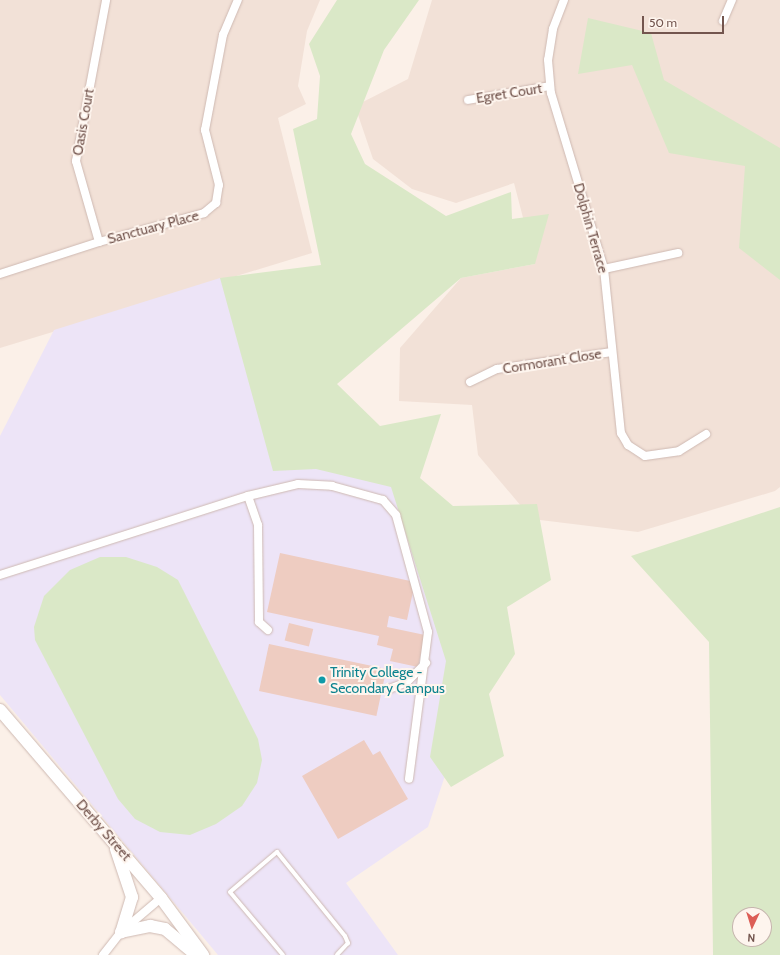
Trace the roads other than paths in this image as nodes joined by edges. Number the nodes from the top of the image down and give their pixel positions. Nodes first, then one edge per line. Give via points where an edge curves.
1 (106, 0) edge
2 (238, 0) edge
3 (564, 0) edge
4 (732, 0) edge
5 (723, 21) dead end
6 (550, 86) junction
7 (468, 100) dead end
8 (99, 242) junction
9 (678, 253) dead end
10 (604, 270) junction
11 (0, 274) edge
12 (612, 352) junction
13 (470, 382) dead end
14 (706, 434) dead end
15 (248, 496) junction
16 (0, 575) edge
17 (268, 630) dead end
18 (426, 663) junction
19 (389, 689) dead end
20 (0, 710) edge
21 (409, 779) dead end
22 (113, 840) junction
23 (161, 898) junction
24 (121, 932) junction
25 (103, 955) edge
26 (196, 955) edge
27 (203, 955) edge
28 (283, 955) edge
29 (338, 955) edge

1 - 8 street, Oasis Court via 76,161
2 - 8 street, Sanctuary Place via 223,35 205,130 219,185 216,203 204,213
3 - 6 street, Dolphin Terrace via 553,29 548,60
4 - 5 street
6 - 7 street, Egret Court
6 - 10 street, Dolphin Terrace
8 - 11 street, Sanctuary Place
9 - 10 street
10 - 12 street, Dolphin Terrace
12 - 13 street, Cormorant Close via 498,369
12 - 14 street, Dolphin Terrace via 621,433 628,445 645,456 679,451
15 - 16 street
15 - 17 street via 258,524 259,622
15 - 18 street via 298,484 332,486 383,500 396,515 426,618
18 - 19 street via 407,682
18 - 21 street
20 - 22 main road, Derby Street
22 - 23 main road, Derby Street
22 - 24 main road via 132,897
23 - 24 street
23 - 27 main road, Derby Street
24 - 25 street
24 - 26 main road via 150,926 165,929
28 - 29 lane via 230,892 277,852 344,936 348,943

